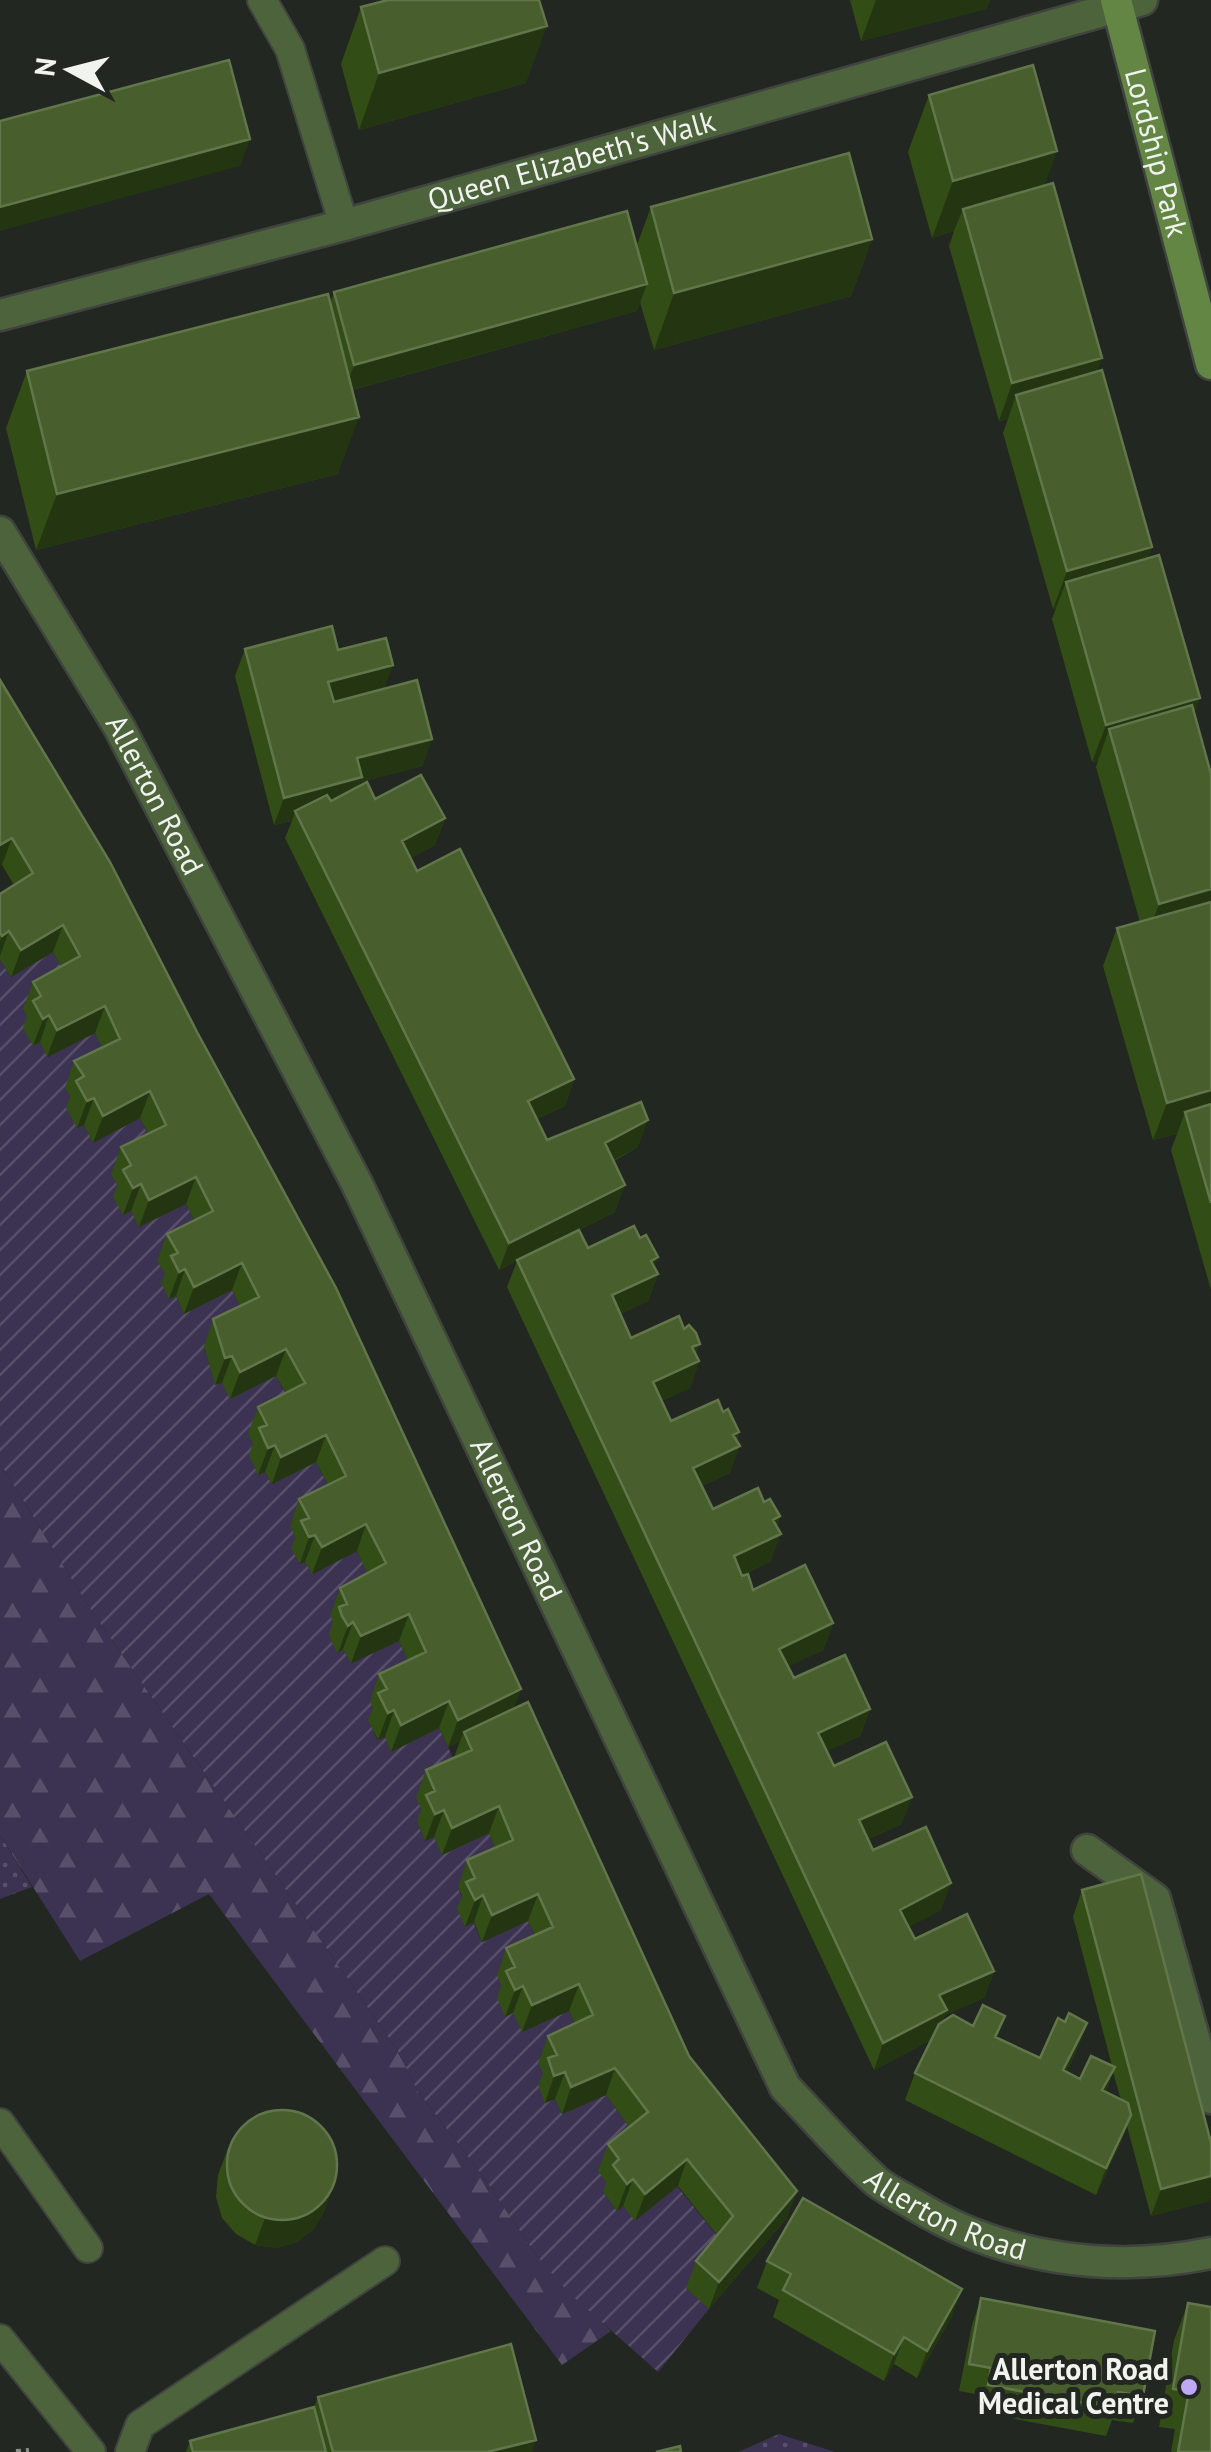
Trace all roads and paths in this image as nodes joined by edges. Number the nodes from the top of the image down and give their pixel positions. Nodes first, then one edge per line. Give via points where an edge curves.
1 (262, 0) edge
2 (1125, 2) edge
3 (344, 224) junction
4 (0, 315) edge
5 (1211, 364) edge
6 (0, 532) edge
7 (1087, 1850) dead end
8 (1211, 2098) edge
9 (0, 2123) edge
10 (88, 2248) dead end
11 (1211, 2253) edge
12 (385, 2261) dead end
13 (0, 2339) edge
14 (29, 2451) edge
15 (16, 2452) edge
16 (91, 2452) edge
17 (130, 2452) edge

1 - 3 lane via 290,49
2 - 3 street, Queen Elizabeth's Walk
2 - 5 main road, Lordship Park
3 - 4 street, Queen Elizabeth's Walk
6 - 11 street, Allerton Road via 119,727 356,1184 785,2087 878,2183 939,2220 1002,2245 1090,2263 1163,2263
7 - 8 street via 1155,1898
9 - 10 lane
12 - 17 lane via 140,2425
13 - 16 lane
14 - 15 path

